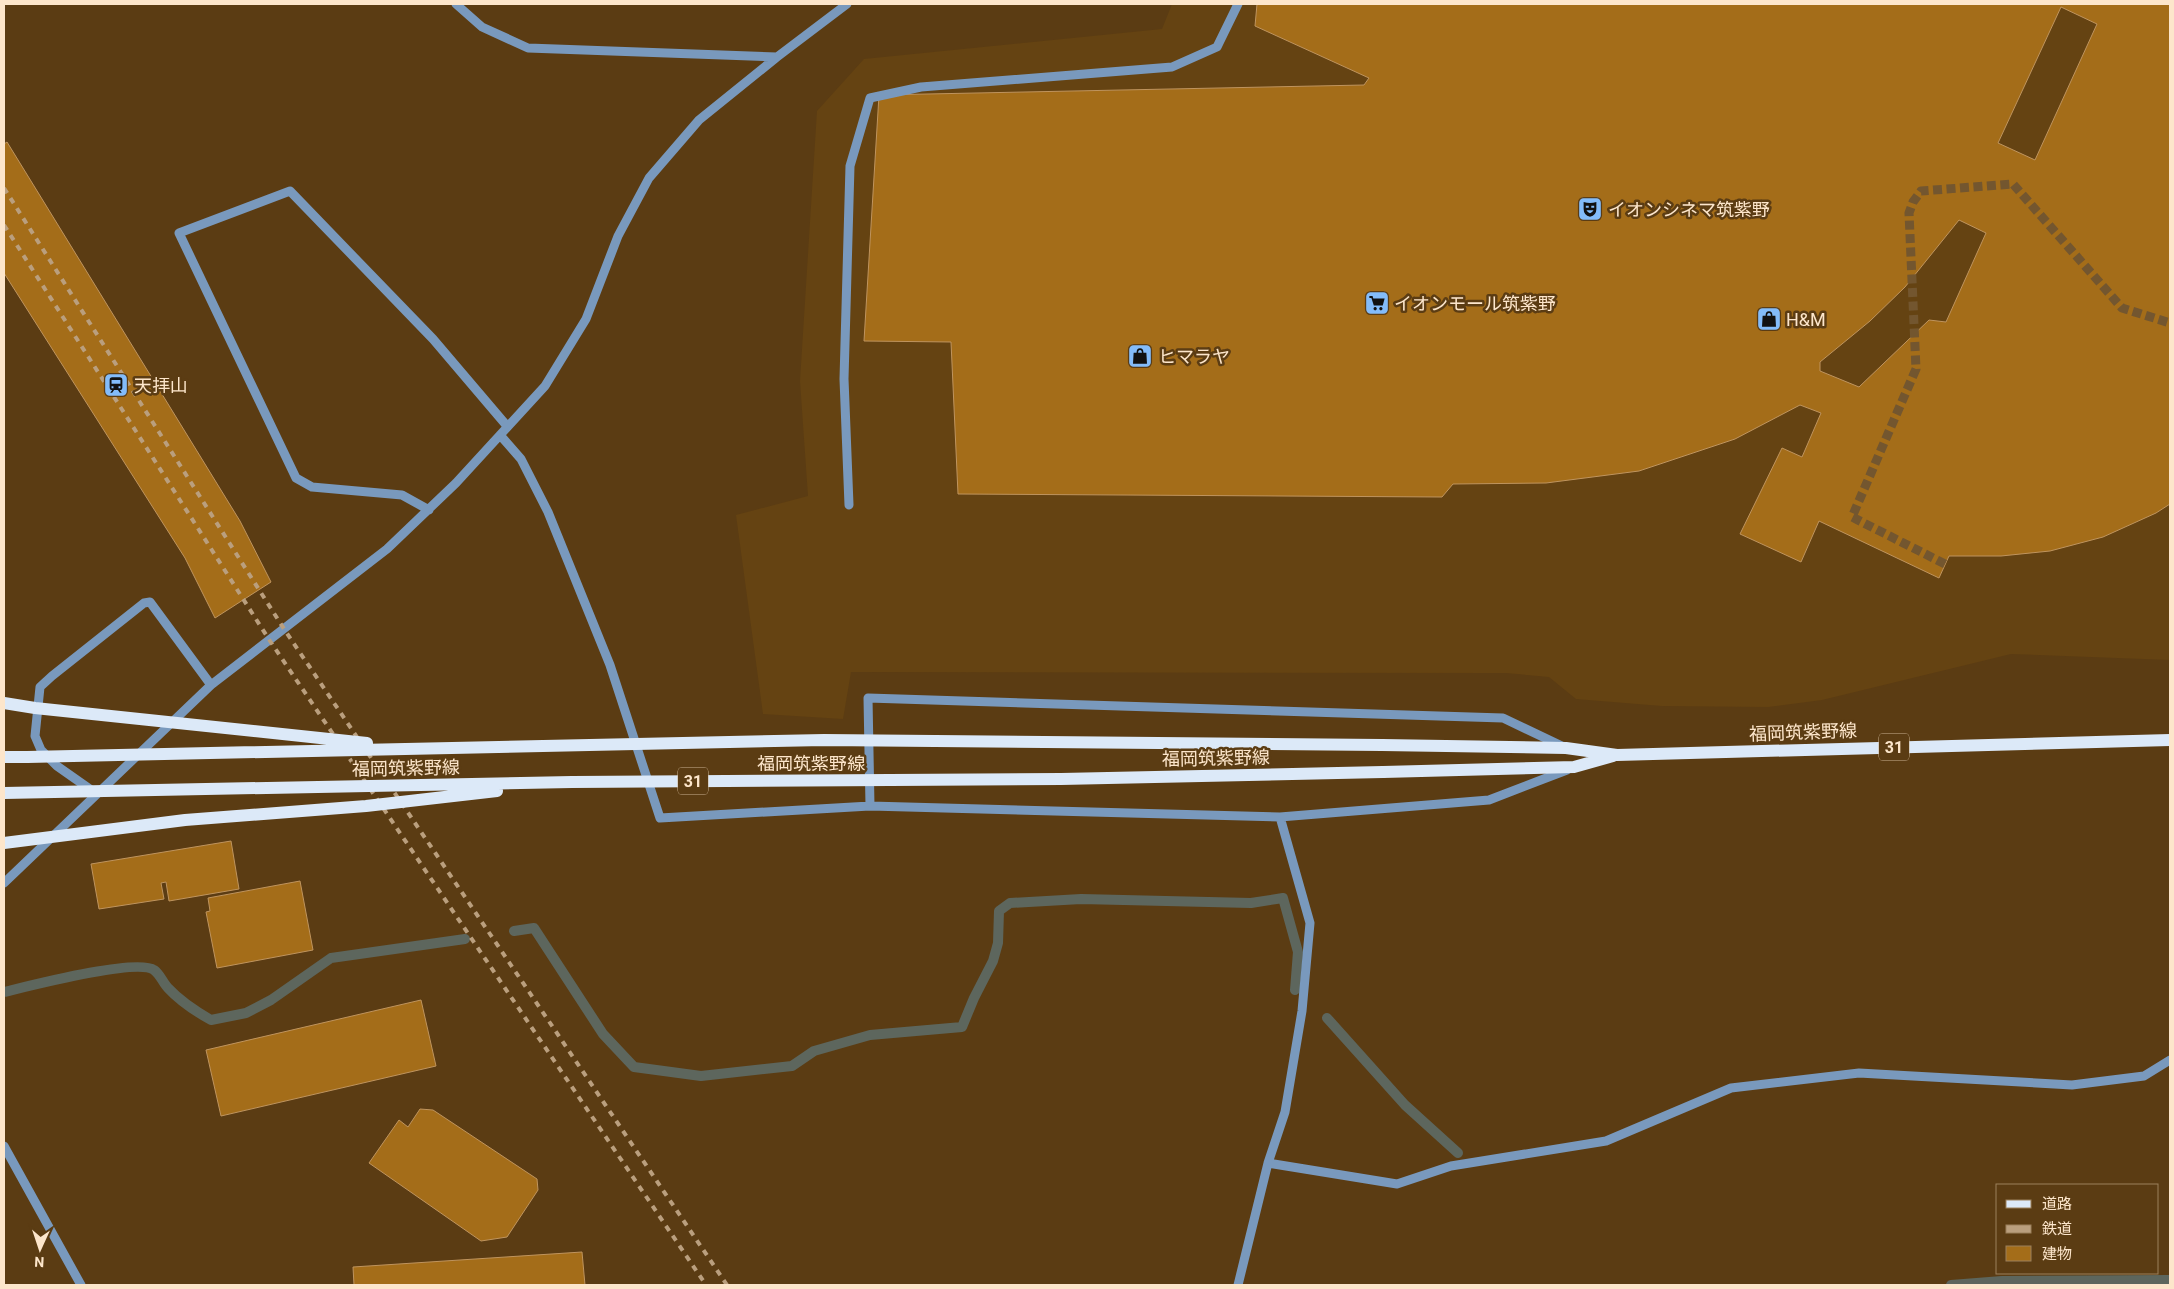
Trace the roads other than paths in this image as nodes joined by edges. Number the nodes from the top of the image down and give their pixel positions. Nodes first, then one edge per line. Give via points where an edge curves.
1 (456, 4) edge
2 (847, 4) edge
3 (1238, 4) edge
4 (778, 56) junction
5 (507, 426) junction
6 (500, 435) junction
7 (849, 505) dead end
8 (429, 510) junction
9 (211, 685) junction
10 (4, 703) edge
11 (2170, 740) edge
12 (418, 748) junction
13 (1566, 748) junction
14 (1618, 755) junction
15 (4, 757) edge
16 (1574, 767) junction
17 (572, 782) junction
18 (4, 793) edge
19 (97, 794) junction
20 (870, 806) junction
21 (1280, 817) junction
22 (4, 843) edge
23 (4, 883) edge
24 (2170, 1060) edge
25 (4, 1146) edge
26 (1268, 1163) junction
27 (81, 1285) edge
28 (1238, 1285) edge

1 - 4 street via 482,27 528,48
2 - 4 street
3 - 7 street via 1217,47 1172,67 921,87 870,98 850,166 844,379
4 - 5 street via 699,120 649,178 618,236 586,319 545,386
5 - 6 street
5 - 8 street via 433,339 290,191 179,233 296,478 312,486 402,495
6 - 8 street
6 - 20 street via 520,459 548,512 610,665 660,818
8 - 9 street via 387,549
9 - 19 street
9 - 19 street via 150,602 40,687 35,736 41,750
10 - 12 main road, bridge
11 - 14 main road, 福岡筑紫野線 / 31
12 - 13 main road, 福岡筑紫野線 / 31, bridge via 824,740
12 - 15 main road, 福岡筑紫野線 / 31, bridge
13 - 14 main road, 福岡筑紫野線 / 31
13 - 20 street via 1503,718 868,698
14 - 16 main road, 福岡筑紫野線 / 31
16 - 17 main road, 福岡筑紫野線 / 31, bridge via 1061,779
16 - 21 street via 1489,800
17 - 18 main road, 福岡筑紫野線 / 31, bridge
17 - 22 main road, bridge via 366,806 185,820
19 - 23 street
20 - 21 street
21 - 26 street via 1310,923 1302,1011 1286,1103
24 - 26 street via 2144,1076 2072,1085 1859,1073 1731,1088 1606,1141 1451,1166 1397,1184
25 - 27 street
26 - 28 street

